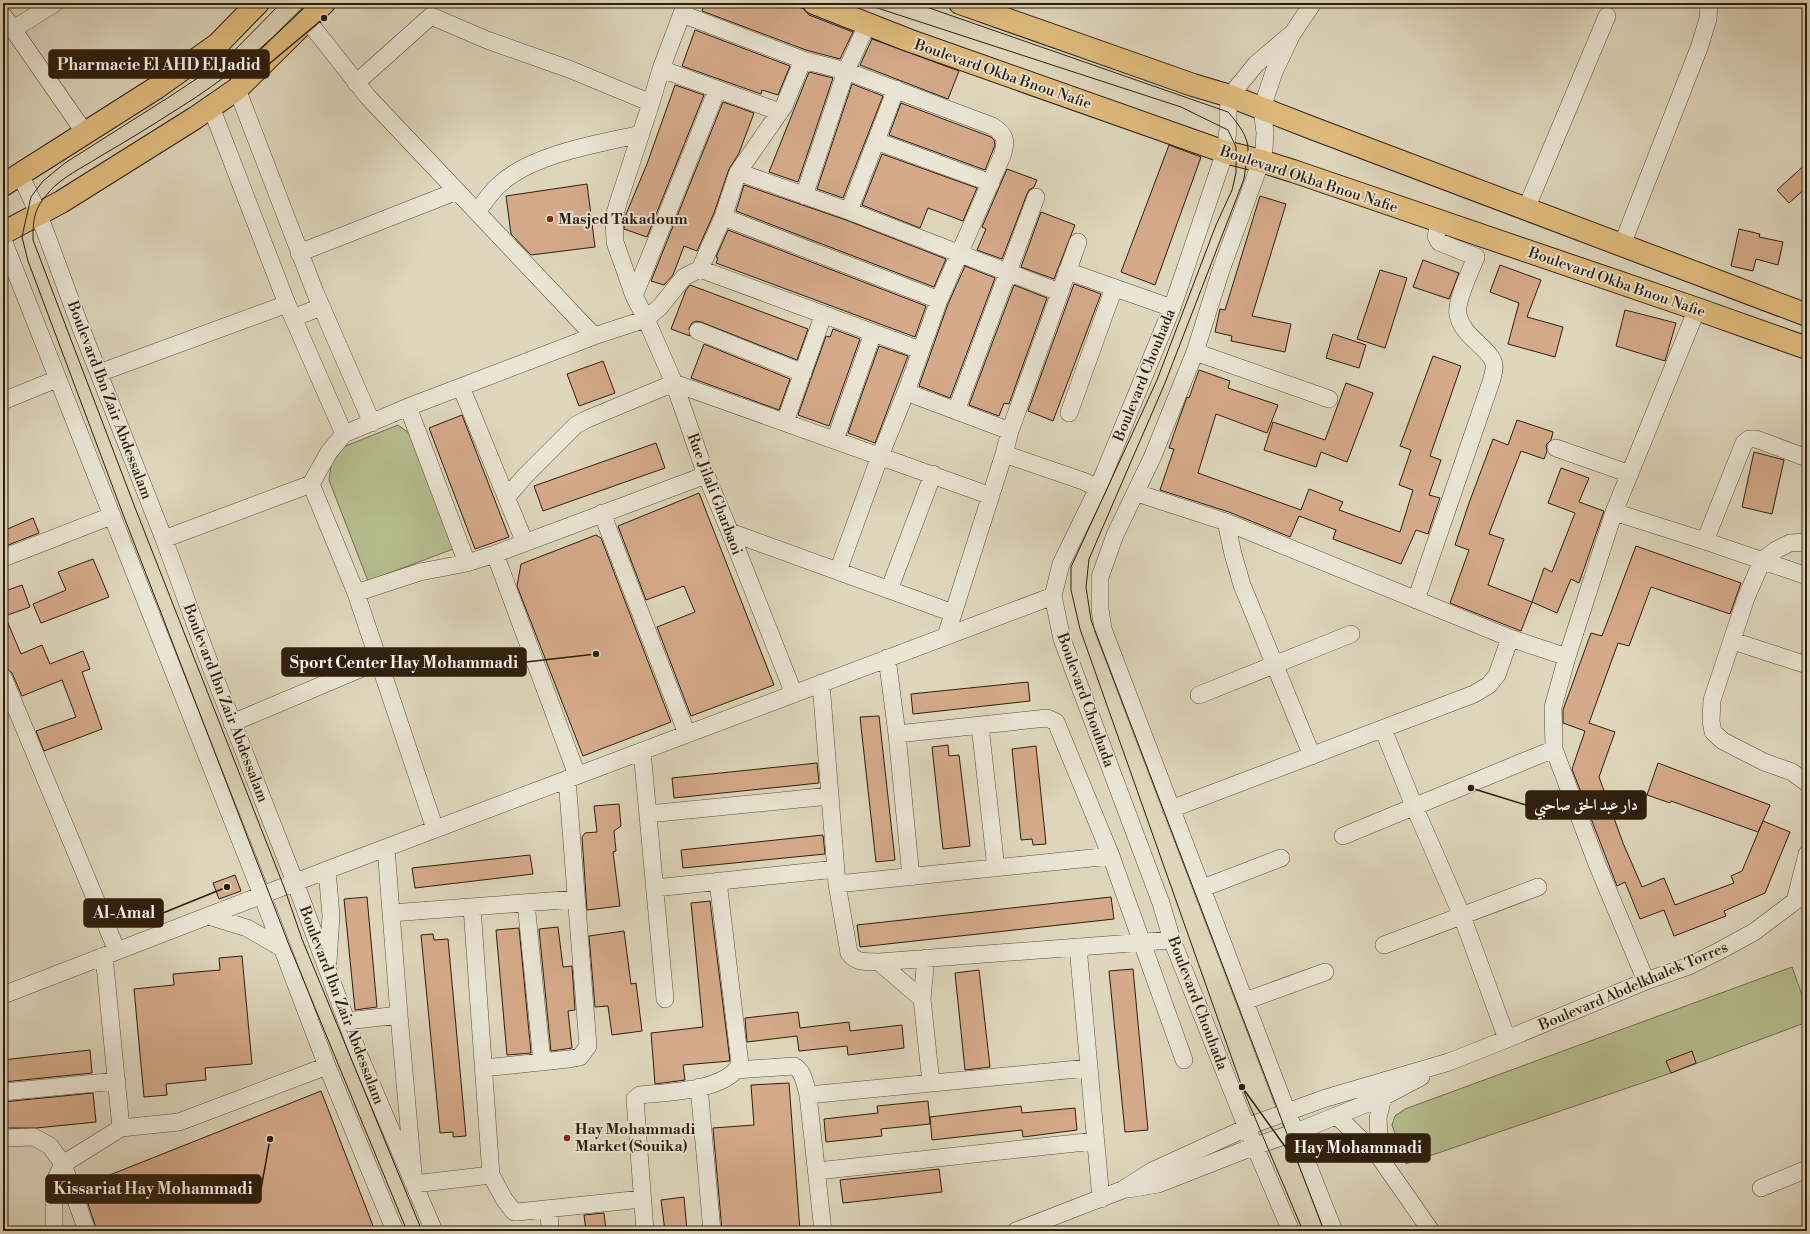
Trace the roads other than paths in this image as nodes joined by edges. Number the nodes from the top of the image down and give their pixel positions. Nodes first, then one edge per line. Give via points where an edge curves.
1 (55, 3) edge
2 (258, 3) edge
3 (324, 3) edge
4 (814, 3) edge
5 (960, 3) edge
6 (1313, 3) edge
7 (1709, 3) edge
8 (684, 8) edge
9 (436, 10) edge
10 (3, 15) edge
11 (1607, 16) dead end
12 (307, 20) junction
13 (867, 25) junction
14 (12, 30) junction
15 (1292, 34) junction
16 (803, 60) junction
17 (660, 69) junction
18 (846, 71) junction
19 (356, 83) junction
20 (237, 89) junction
21 (717, 90) junction
22 (896, 90) junction
23 (1230, 96) junction
24 (651, 103) junction
25 (211, 107) junction
26 (1262, 108) junction
27 (780, 112) junction
28 (85, 133) junction
29 (641, 134) junction
30 (876, 141) junction
31 (1225, 152) junction
32 (1261, 161) junction
33 (738, 172) junction
34 (12, 180) edge
35 (991, 183) junction
36 (457, 191) junction
37 (804, 196) junction
38 (1036, 197) dead end
39 (1526, 208) junction
40 (849, 211) junction
41 (477, 212) junction
42 (39, 215) junction
43 (723, 216) junction
44 (1440, 222) junction
45 (3, 233) edge
46 (1484, 236) junction
47 (3, 240) edge
48 (1078, 242) dead end
49 (1622, 245) junction
50 (299, 253) junction
51 (960, 254) junction
52 (1476, 256) junction
53 (700, 269) junction
54 (1067, 271) junction
55 (1007, 273) junction
56 (1114, 288) junction
57 (1059, 292) junction
58 (634, 296) junction
59 (939, 300) junction
60 (321, 307) junction
61 (1172, 308) junction
62 (1697, 309) junction
63 (290, 311) junction
64 (1807, 315) edge
65 (823, 316) junction
66 (646, 318) junction
67 (698, 331) dead end
68 (873, 333) junction
69 (594, 336) junction
70 (1807, 348) edge
71 (920, 350) junction
72 (1195, 352) junction
73 (99, 373) junction
74 (802, 373) junction
75 (57, 379) junction
76 (674, 382) junction
77 (460, 387) junction
78 (906, 392) junction
79 (1329, 399) dead end
80 (3, 401) edge
81 (408, 407) junction
82 (956, 411) junction
83 (1069, 413) dead end
84 (785, 422) junction
85 (372, 423) junction
86 (1010, 431) junction
87 (344, 434) junction
88 (835, 440) junction
89 (1556, 448) dead end
90 (1004, 454) junction
91 (880, 456) junction
92 (1807, 458) edge
93 (933, 474) junction
94 (1630, 474) junction
95 (706, 475) junction
96 (311, 484) junction
97 (1098, 488) junction
98 (1137, 492) junction
99 (991, 496) junction
100 (507, 497) junction
101 (1614, 512) junction
102 (602, 514) junction
103 (111, 516) junction
104 (1226, 522) junction
105 (730, 532) junction
106 (164, 539) junction
107 (1705, 540) junction
108 (1807, 542) edge
109 (525, 543) junction
110 (495, 554) junction
111 (3, 558) edge
112 (1762, 561) junction
113 (467, 563) junction
114 (838, 571) junction
115 (1807, 576) edge
116 (889, 590) junction
117 (356, 593) junction
118 (1053, 596) junction
119 (1416, 600) junction
120 (953, 613) junction
121 (1351, 634) dead end
122 (946, 636) junction
123 (1510, 638) junction
124 (1733, 641) junction
125 (1567, 657) junction
126 (887, 658) junction
127 (379, 661) junction
128 (1275, 665) junction
129 (1807, 665) edge
130 (3, 677) edge
131 (821, 683) junction
132 (794, 694) junction
133 (1199, 695) dead end
134 (232, 723) junction
135 (980, 726) junction
136 (1383, 729) junction
137 (687, 734) junction
138 (897, 734) junction
139 (1554, 749) junction
140 (642, 751) junction
141 (1312, 756) junction
142 (572, 777) junction
143 (1807, 783) edge
144 (830, 796) junction
145 (1414, 806) junction
146 (1171, 809) junction
147 (648, 814) junction
148 (435, 829) junction
149 (1343, 836) dead end
150 (386, 848) junction
151 (1807, 854) edge
152 (1111, 856) junction
153 (1281, 858) dead end
154 (996, 868) junction
155 (327, 870) junction
156 (836, 877) junction
157 (911, 877) junction
158 (718, 881) junction
159 (295, 882) junction
160 (1538, 886) dead end
161 (655, 888) junction
162 (1202, 888) junction
163 (262, 895) junction
164 (1801, 896) edge
165 (576, 899) junction
166 (526, 903) junction
167 (472, 907) junction
168 (391, 913) junction
169 (208, 916) junction
170 (1462, 916) junction
171 (1172, 940) junction
172 (1144, 943) junction
173 (1384, 945) dead end
174 (1078, 947) junction
175 (282, 948) junction
176 (111, 953) junction
177 (926, 958) junction
178 (879, 962) junction
179 (327, 968) junction
180 (1325, 972) dead end
181 (1646, 981) junction
182 (3, 995) edge
183 (665, 999) dead end
184 (922, 999) junction
185 (1245, 1001) junction
186 (399, 1016) junction
187 (347, 1021) junction
188 (1507, 1039) junction
189 (1184, 1060) dead end
190 (542, 1062) junction
191 (1449, 1062) junction
192 (327, 1066) junction
193 (484, 1068) junction
194 (1088, 1068) junction
195 (736, 1070) junction
196 (117, 1081) junction
197 (932, 1083) junction
198 (699, 1088) junction
199 (3, 1092) edge
200 (808, 1095) junction
201 (1383, 1097) junction
202 (1287, 1112) junction
203 (1337, 1116) junction
204 (121, 1128) junction
205 (1247, 1128) junction
206 (1296, 1132) junction
207 (3, 1138) edge
208 (1095, 1141) junction
209 (1255, 1146) junction
210 (1380, 1158) junction
211 (64, 1164) junction
212 (1807, 1169) edge
213 (817, 1171) junction
214 (491, 1175) junction
215 (414, 1184) junction
216 (1761, 1188) dead end
217 (1122, 1190) junction
218 (642, 1199) junction
219 (1100, 1199) junction
220 (548, 1209) junction
221 (54, 1231) edge
222 (87, 1231) edge
223 (395, 1231) edge
224 (434, 1231) edge
225 (550, 1231) edge
226 (645, 1231) edge
227 (712, 1231) edge
228 (823, 1231) edge
229 (1016, 1231) edge
230 (1291, 1231) edge
231 (1334, 1231) edge
232 (1431, 1231) edge

1 - 14 street
2 - 28 main road via 218,44 156,88
3 - 12 main road
4 - 13 main road, Boulevard Okba Bnou Nafie
5 - 23 main road
6 - 15 street
7 - 49 street via 1708,19 1699,48
8 - 16 street
8 - 17 street, Rue Jilali Gharbaoi
9 - 19 street
9 - 24 street via 487,40 569,69
10 - 14 street
11 - 39 street
12 - 19 street
12 - 20 main road
13 - 18 street
13 - 31 main road, Boulevard Okba Bnou Nafie
14 - 28 street
15 - 23 street via 1256,64
15 - 26 street via 1274,72
16 - 18 street
16 - 27 street
17 - 21 street
17 - 24 street, Rue Jilali Gharbaoi
18 - 22 street
18 - 37 street
19 - 36 street
20 - 25 main road
20 - 50 street
21 - 27 street
21 - 58 street
22 - 30 street
22 - 35 street via 1000,131 1006,146
23 - 26 main road
23 - 31 street, Boulevard Chouhada
24 - 29 street, Rue Jilali Gharbaoi
25 - 42 main road
25 - 63 street
26 - 32 street via 1265,133
26 - 39 main road
27 - 33 street
28 - 34 main road
29 - 41 street via 579,148 529,164 498,186
29 - 58 street, Rue Jilali Gharbaoi via 614,217 614,242
30 - 35 street
30 - 40 street
31 - 32 main road, Boulevard Okba Bnou Nafie
31 - 61 street, Boulevard Chouhada
32 - 44 main road, Boulevard Okba Bnou Nafie
32 - 72 street
33 - 37 street
33 - 43 street
34 - 42 street, Boulevard Ibn Zair Abdessalam
35 - 51 street
36 - 41 street
36 - 50 street
37 - 40 street
38 - 55 street
39 - 49 main road
40 - 51 street
41 - 69 street
42 - 45 main road
42 - 73 street, Boulevard Ibn Zair Abdessalam
43 - 53 street
43 - 59 street
44 - 46 main road, Boulevard Okba Bnou Nafie
44 - 52 street via 1436,236 1439,242
46 - 52 street
46 - 62 main road, Boulevard Okba Bnou Nafie
47 - 75 street
48 - 54 street
49 - 64 main road
50 - 60 street
51 - 55 street
51 - 59 street
52 - 119 street via 1459,304 1458,315 1472,340 1489,355 1495,366
53 - 65 street
53 - 66 street via 684,277 660,307
54 - 56 street
54 - 57 street
55 - 57 street
55 - 82 street
56 - 61 street
56 - 83 street
57 - 86 street
58 - 66 street, Rue Jilali Gharbaoi
59 - 71 street
60 - 63 street
60 - 85 street
61 - 97 street, Boulevard Chouhada
62 - 70 main road, Boulevard Okba Bnou Nafie
62 - 94 street
63 - 73 street
63 - 87 street
65 - 68 street
65 - 74 street
66 - 69 street
66 - 76 street, Rue Jilali Gharbaoi
67 - 74 street
68 - 71 street
68 - 88 street
69 - 77 street
71 - 78 street
72 - 79 street
72 - 98 street
73 - 106 street, Boulevard Ibn Zair Abdessalam
74 - 84 street
75 - 80 street
75 - 103 street
76 - 84 street
76 - 95 street, Rue Jilali Gharbaoi
76 - 100 street via 576,425
77 - 81 street
77 - 100 street
78 - 82 street
78 - 91 street
81 - 85 street
81 - 113 street
82 - 86 street
84 - 88 street
85 - 87 street
86 - 90 street
87 - 96 street via 329,452
88 - 91 street
89 - 94 street
90 - 97 street via 1083,480
90 - 99 street
91 - 93 street
91 - 114 street
92 - 107 street via 1756,440 1749,439 1744,443
93 - 99 street
93 - 116 street
94 - 101 street
95 - 102 street
95 - 105 street, Rue Jilali Gharbaoi
96 - 106 street
96 - 117 street
97 - 118 street, Boulevard Chouhada via 1062,564
98 - 104 street
98 - 146 street via 1115,535 1100,577 1100,609 1103,629
99 - 120 street
100 - 109 street
101 - 107 street
101 - 125 street
102 - 109 street
102 - 137 street
103 - 111 street
103 - 163 street
104 - 119 street
104 - 128 street via 1242,585
105 - 114 street
105 - 132 street, Rue Jilali Gharbaoi
106 - 134 street, Boulevard Ibn Zair Abdessalam
107 - 112 street
108 - 112 street via 1790,543
109 - 110 street
110 - 113 street
110 - 142 street
112 - 115 street
112 - 124 street via 1746,598
113 - 117 street via 420,572
114 - 116 street
116 - 120 street
117 - 127 street
118 - 122 street
118 - 171 street, Boulevard Chouhada via 1062,639 1161,903
119 - 123 street
120 - 122 street
121 - 128 street
122 - 126 street
123 - 125 street
123 - 136 street via 1497,675 1489,686
124 - 129 street
124 - 143 street via 1712,700 1713,732 1723,741 1764,762 1792,772
125 - 139 street via 1553,707
126 - 131 street
126 - 138 street
127 - 134 street
127 - 148 street
128 - 133 street
128 - 141 street
130 - 176 street
131 - 132 street
131 - 144 street
132 - 137 street
134 - 159 street, Boulevard Ibn Zair Abdessalam
135 - 138 street
135 - 152 street via 1047,718 1056,722
135 - 154 street
136 - 141 street
136 - 145 street
137 - 140 street
138 - 157 street
139 - 145 street
139 - 181 street via 1597,864
140 - 142 street
140 - 147 street
141 - 146 street
142 - 148 street
142 - 165 street
144 - 147 street
144 - 156 street
145 - 149 street
145 - 170 street
146 - 162 street
147 - 161 street
148 - 150 street
150 - 155 street
150 - 168 street
151 - 164 street
152 - 154 street
152 - 172 street
153 - 162 street
154 - 157 street
155 - 159 street
155 - 179 street via 331,916
156 - 157 street
156 - 158 street
156 - 178 street via 849,953 857,961
158 - 161 street
158 - 195 street via 740,1064
159 - 163 street
159 - 179 street, Boulevard Ibn Zair Abdessalam
160 - 170 street
161 - 183 street
162 - 185 street
163 - 169 street
163 - 175 street
164 - 181 street, Boulevard Abdelkhalek Torres via 1754,932 1689,966
165 - 166 street
165 - 190 street via 588,1046 580,1057
166 - 167 street
166 - 190 street
167 - 168 street
167 - 193 street
168 - 186 street
169 - 175 street via 247,928
169 - 176 street
170 - 173 street
170 - 188 street
171 - 172 street
171 - 205 street, Boulevard Chouhada
172 - 174 street
172 - 189 street
174 - 177 street
174 - 194 street
175 - 192 street
176 - 182 street
176 - 196 street
177 - 178 street
177 - 184 street
178 - 184 street
179 - 187 street, Boulevard Ibn Zair Abdessalam
180 - 185 street
181 - 188 street, Boulevard Abdelkhalek Torres
184 - 197 street
185 - 202 street
186 - 187 street
186 - 215 street
187 - 215 street, Boulevard Ibn Zair Abdessalam
188 - 191 street, Boulevard Abdelkhalek Torres
190 - 193 street
191 - 201 street, Boulevard Abdelkhalek Torres
191 - 202 street, Boulevard Abdelkhalek Torres via 1372,1083
192 - 204 street via 179,1122
192 - 223 street
193 - 214 street
194 - 197 street
194 - 208 street
195 - 198 street via 726,1078
195 - 200 street via 794,1066 803,1076
196 - 199 street
196 - 204 street
197 - 200 street
198 - 218 street via 640,1095 635,1099
198 - 227 street
200 - 213 street
201 - 203 street, Boulevard Abdelkhalek Torres
201 - 210 street via 1378,1118
202 - 205 street, Boulevard Abdelkhalek Torres
202 - 206 street
203 - 206 street, Boulevard Abdelkhalek Torres
203 - 210 street
204 - 211 street
205 - 209 street, Boulevard Chouhada
205 - 217 street, Boulevard Abdelkhalek Torres via 1152,1171
206 - 209 street, Boulevard Abdelkhalek Torres
206 - 231 street
207 - 211 street via 34,1137 50,1146
208 - 213 street
208 - 219 street
209 - 217 street, Boulevard Abdelkhalek Torres via 1158,1184
209 - 230 street, Boulevard Chouhada
210 - 232 street
211 - 221 street via 54,1182
211 - 222 street
212 - 216 street
213 - 228 street
214 - 215 street
214 - 220 street via 514,1212
215 - 224 street, Boulevard Ibn Zair Abdessalam
217 - 219 street, Boulevard Abdelkhalek Torres
218 - 220 street
218 - 226 street
219 - 229 street, Boulevard Abdelkhalek Torres
220 - 225 street

